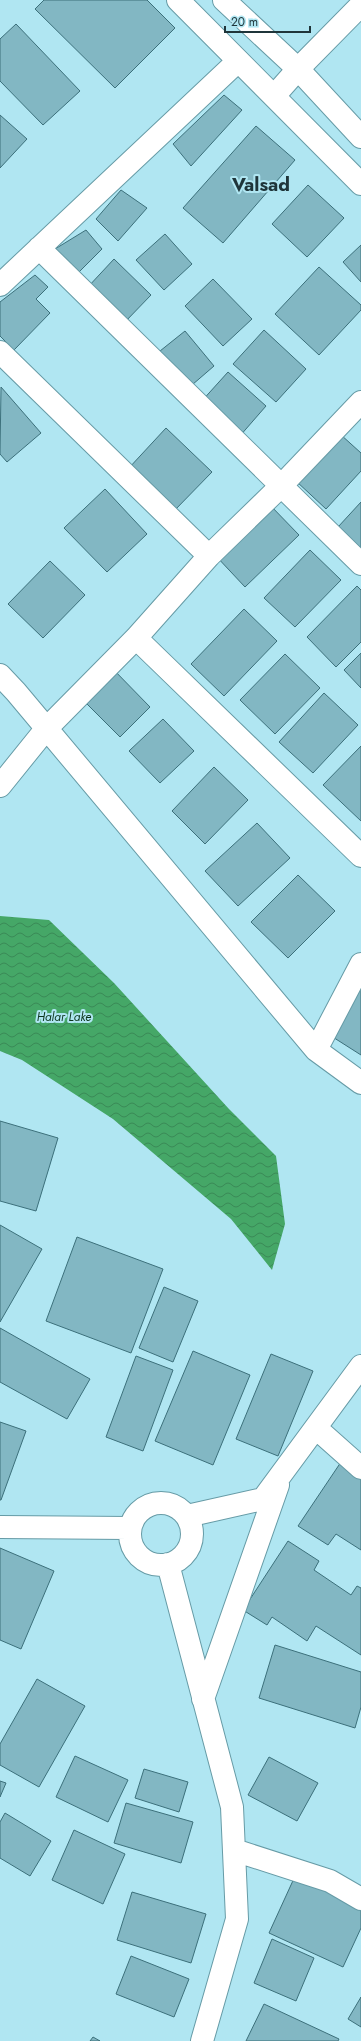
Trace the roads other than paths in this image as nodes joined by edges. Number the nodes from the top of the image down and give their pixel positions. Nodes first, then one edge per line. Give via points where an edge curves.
1 (178, 0) edge
2 (224, 0) edge
3 (361, 5) edge
4 (238, 61) junction
5 (298, 68) junction
6 (275, 95) junction
7 (361, 136) edge
8 (361, 184) edge
9 (39, 248) junction
10 (0, 285) edge
11 (0, 352) edge
12 (361, 402) edge
13 (281, 486) junction
14 (209, 556) junction
15 (361, 564) edge
16 (136, 638) junction
17 (0, 675) edge
18 (46, 730) junction
19 (0, 786) edge
20 (361, 856) edge
21 (361, 964) edge
22 (316, 1050) junction
23 (361, 1083) edge
24 (361, 1366) edge
25 (316, 1428) junction
26 (361, 1468) edge
27 (283, 1473) junction
28 (187, 1516) junction
29 (0, 1527) edge
30 (129, 1528) junction
31 (168, 1564) junction
32 (203, 1699) junction
33 (234, 1850) junction
34 (361, 1899) edge
35 (202, 2041) edge

1 - 4 street
2 - 5 street
3 - 5 street
4 - 6 street
4 - 9 street
5 - 6 street
5 - 7 street
6 - 8 street
9 - 10 street
9 - 13 street
11 - 14 street
12 - 13 street
13 - 14 street
13 - 15 street
14 - 16 street
16 - 18 street
16 - 20 street
17 - 18 street
18 - 19 street
18 - 22 street
21 - 22 street
22 - 23 street
24 - 25 street
25 - 26 street
25 - 27 street
27 - 28 street via 263,1499
27 - 32 street
28 - 30 street via 178,1507 166,1502 154,1503 142,1508
28 - 31 street via 192,1527 192,1539 188,1550 179,1559
29 - 30 street
30 - 31 street via 130,1541 135,1552 144,1560 156,1565
31 - 32 street
32 - 33 street via 232,1807
33 - 34 street via 330,1881
33 - 35 street via 237,1919

